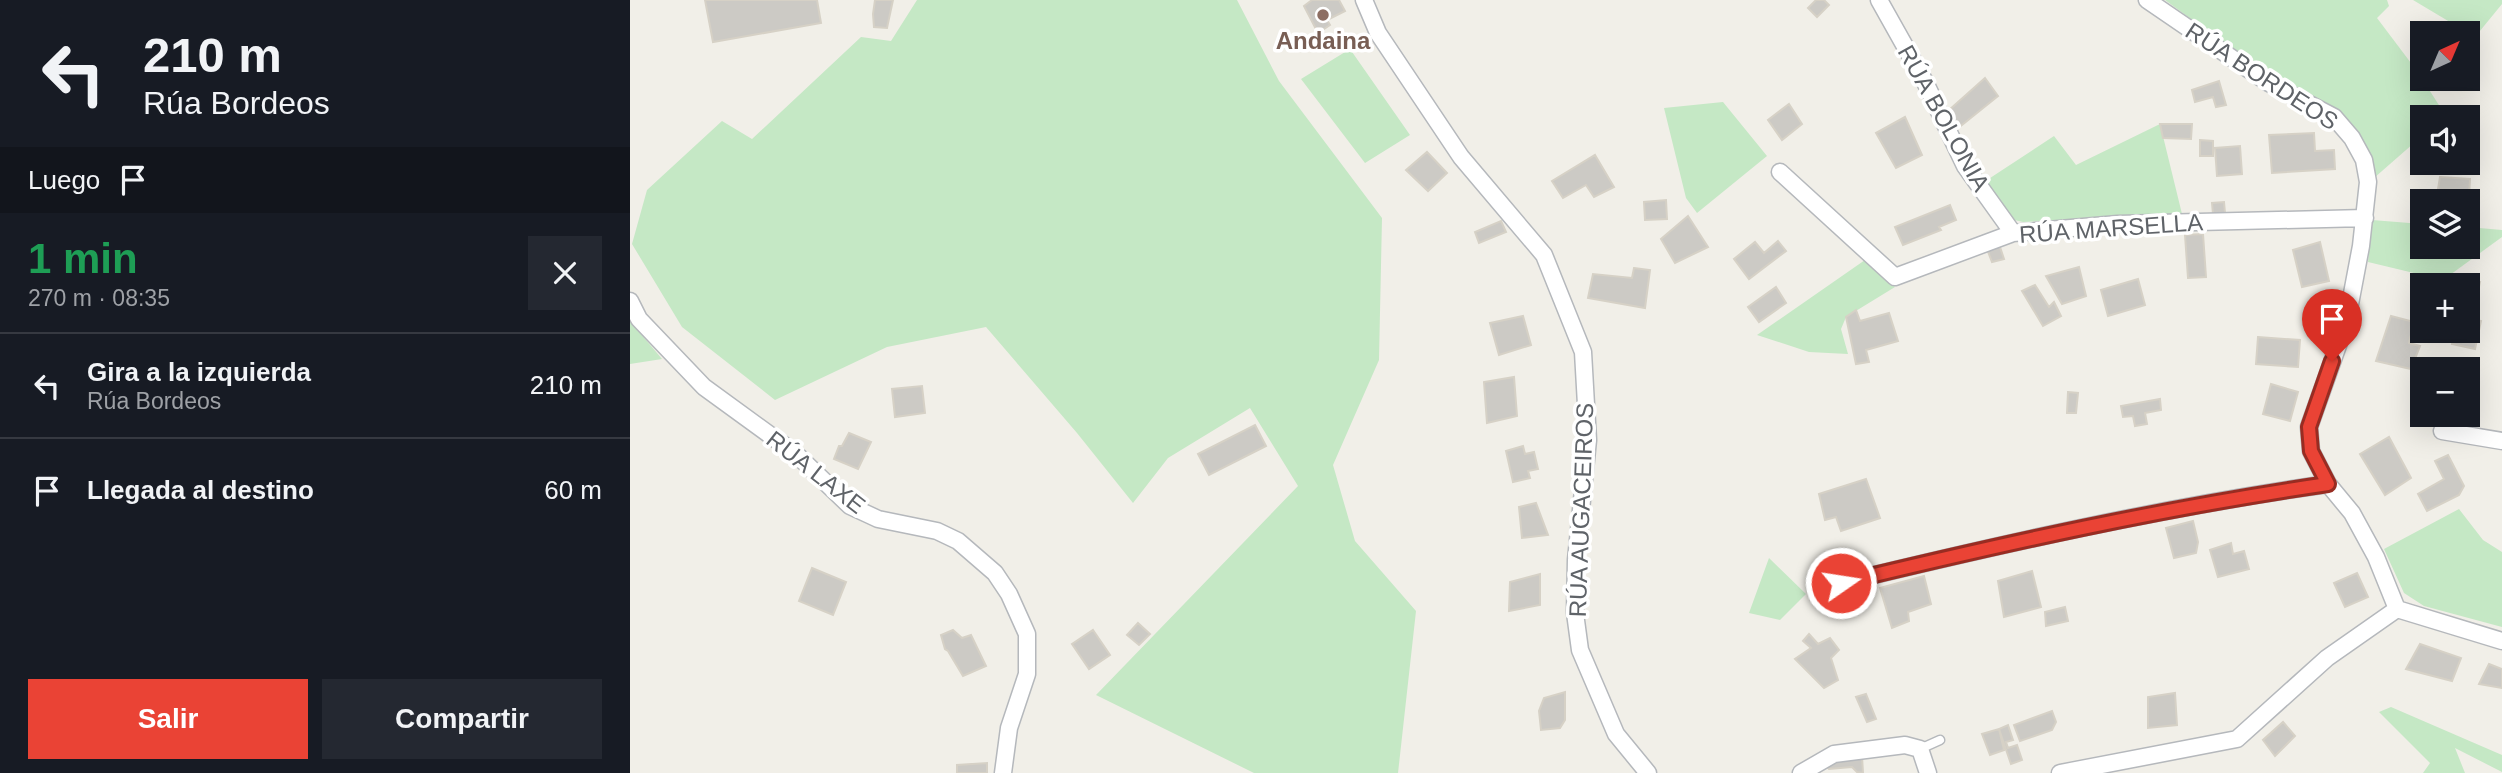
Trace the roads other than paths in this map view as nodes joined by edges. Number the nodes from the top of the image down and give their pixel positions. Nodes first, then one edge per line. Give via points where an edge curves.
1 (1364, 0) edge
2 (1879, 0) edge
3 (2147, 0) edge
4 (1780, 172) dead end
5 (2365, 218) junction
6 (2013, 233) junction
7 (630, 301) edge
8 (2442, 431) dead end
9 (2502, 441) edge
10 (2328, 484) junction
11 (1841, 583) dead end
12 (2398, 609) junction
13 (2502, 641) edge
14 (1940, 740) dead end
15 (1920, 749) junction
16 (1003, 773) edge
17 (1648, 773) edge
18 (1801, 773) edge
19 (1928, 773) edge
20 (2060, 773) edge

1 - 17 street, RÚA AUGACEIROS via 1378,33 1461,157 1544,255 1583,352 1588,440 1576,560 1580,650 1616,734
2 - 6 street, RÚA BOLONIA via 1965,166
3 - 5 street, RÚA BORDEOS via 2267,82 2334,117 2353,138 2364,160 2368,182
4 - 6 street, RÚA MARSELLA via 1895,277
5 - 6 street, RÚA MARSELLA via 2118,224
5 - 10 street, RÚA BORDEOS via 2347,320 2309,427 2311,451
7 - 16 street, RÚA LAXE via 639,319 704,387 796,454 850,506 878,519 937,531 958,541 995,573 1027,634 1027,674 1009,728
8 - 9 street
10 - 11 street via 2141,514
10 - 12 street, RÚA BORDEOS via 2352,513
12 - 13 street
12 - 20 street via 2327,658 2238,739
14 - 15 lane
15 - 18 street via 1905,745 1834,754
15 - 19 street

